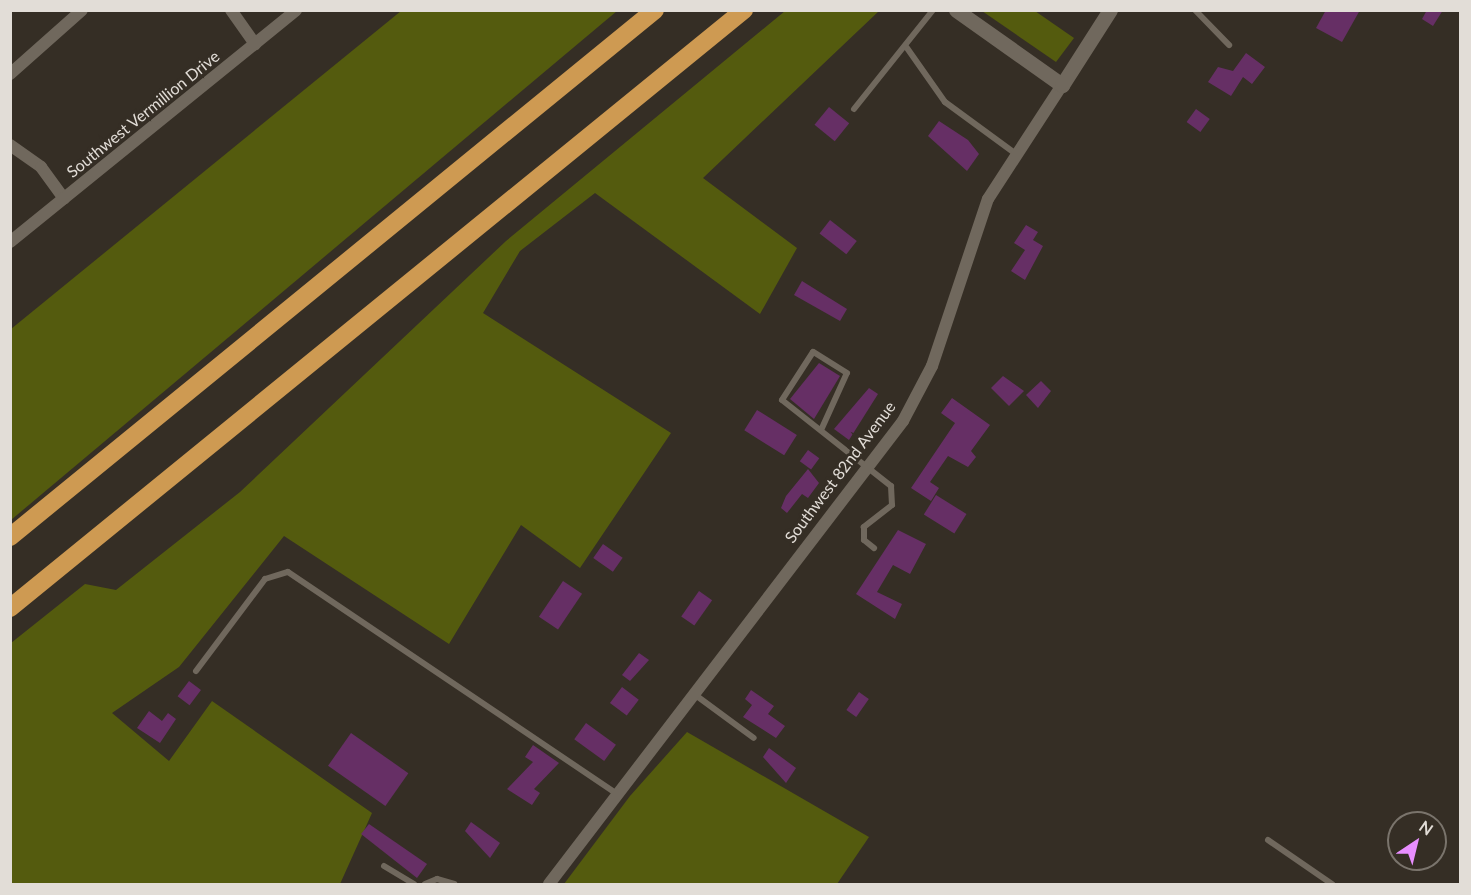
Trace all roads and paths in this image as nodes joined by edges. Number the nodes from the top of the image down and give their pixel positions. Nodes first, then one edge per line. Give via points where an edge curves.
1 (82, 10) edge
2 (231, 10) edge
3 (296, 10) edge
4 (656, 10) edge
5 (744, 10) edge
6 (933, 10) edge
7 (956, 10) edge
8 (1110, 10) edge
9 (1196, 10) edge
10 (255, 44) junction
11 (1229, 45) dead end
12 (907, 48) junction
13 (10, 74) edge
14 (1062, 85) junction
15 (854, 110) dead end
16 (10, 145) edge
17 (1016, 154) junction
18 (64, 199) junction
19 (10, 242) edge
20 (822, 428) junction
21 (869, 465) junction
22 (10, 537) edge
23 (874, 548) dead end
24 (10, 608) edge
25 (196, 671) dead end
26 (694, 694) junction
27 (754, 738) dead end
28 (618, 795) junction
29 (1268, 840) dead end
30 (384, 866) dead end
31 (414, 885) edge
32 (425, 885) edge
33 (454, 885) edge
34 (549, 885) edge
35 (1332, 885) edge

1 - 13 street
2 - 10 street
3 - 10 street, Southwest Vermillion Drive
4 - 22 highway
5 - 24 highway
6 - 12 lane
7 - 14 street
8 - 14 street, Southwest 82nd Avenue
9 - 11 lane
10 - 18 street, Southwest Vermillion Drive
12 - 15 lane via 884,68
12 - 17 lane via 945,102
14 - 17 street, Southwest 82nd Avenue
16 - 18 street via 40,167
17 - 21 street, Southwest 82nd Avenue via 970,244 932,366 903,421
18 - 19 street, Southwest Vermillion Drive
20 - 20 lane via 782,400 813,352 847,373
20 - 21 lane
21 - 23 lane via 895,493 892,505 864,527 864,540
21 - 26 street, Southwest 82nd Avenue
25 - 28 lane via 265,579 288,572
26 - 27 lane
26 - 28 street, Southwest 82nd Avenue
28 - 34 street, Southwest 82nd Avenue
29 - 35 lane
30 - 31 lane
32 - 33 lane via 437,879

